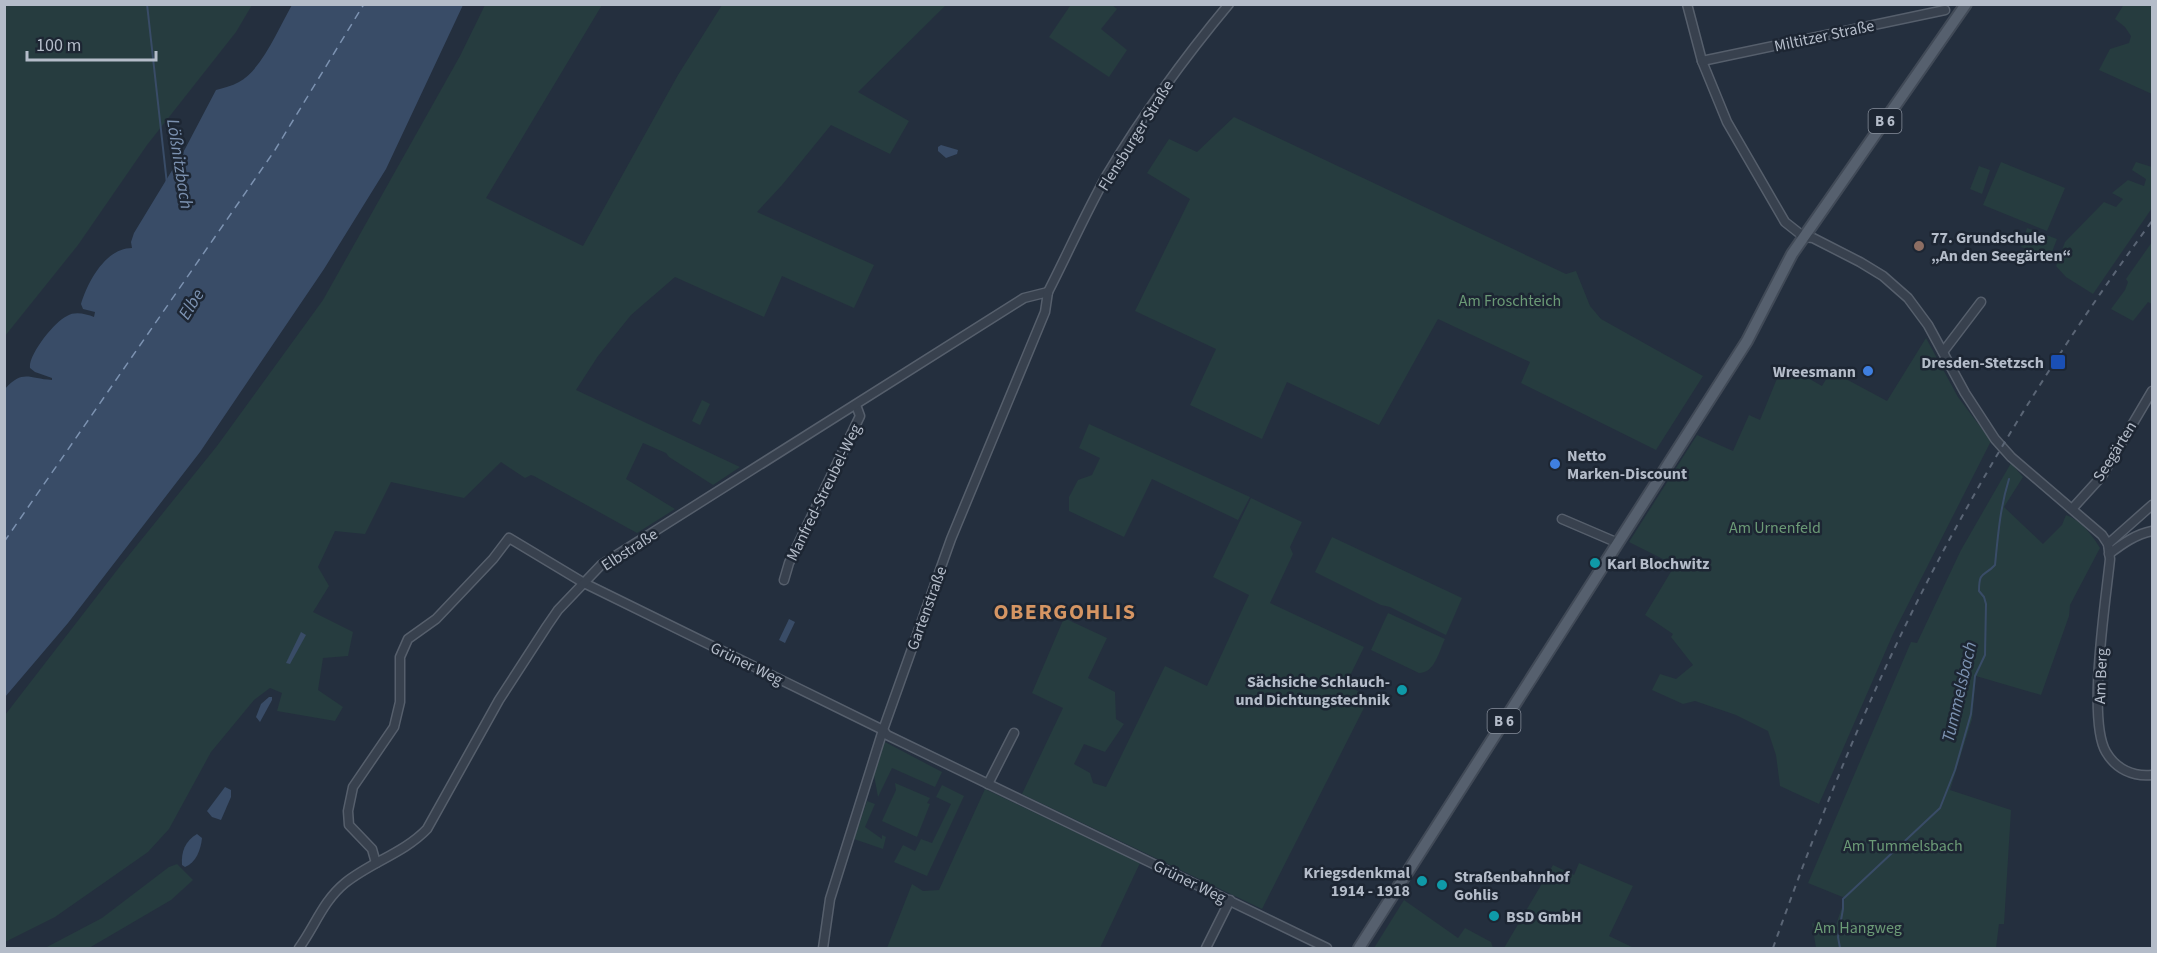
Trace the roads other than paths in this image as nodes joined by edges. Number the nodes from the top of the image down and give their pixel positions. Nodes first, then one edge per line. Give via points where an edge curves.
1 (1229, 4) edge
2 (1687, 4) edge
3 (1966, 4) edge
4 (1943, 7) edge
5 (1957, 16) junction
6 (1702, 61) junction
7 (1804, 237) junction
8 (1056, 276) joint
9 (1048, 292) junction
10 (1981, 302) dead end
11 (1943, 352) junction
12 (2152, 391) edge
13 (856, 405) junction
14 (2152, 505) edge
15 (2072, 509) junction
16 (1562, 519) dead end
17 (2152, 531) edge
18 (1618, 543) junction
19 (2108, 544) junction
20 (2109, 554) junction
21 (784, 580) dead end
22 (584, 583) junction
23 (882, 730) junction
24 (1014, 733) dead end
25 (2152, 775) edge
26 (988, 784) junction
27 (376, 863) junction
28 (1230, 900) junction
29 (299, 948) edge
30 (824, 948) edge
31 (1206, 948) edge
32 (1327, 948) edge
33 (1359, 948) edge

1 - 8 street, Flensburger Straße via 1138,124
2 - 6 street
3 - 5 main road, B 6
4 - 5 street
4 - 6 street, Miltitzer Straße
5 - 7 main road, B 6
6 - 7 street via 1727,122 1785,222
7 - 11 street via 1813,238 1883,276 1914,305
7 - 18 main road, B 6 via 1747,341
8 - 9 street, Gartenstraße
9 - 13 street, Elbstraße via 1024,298
9 - 23 street, Gartenstraße via 1045,312 951,539
10 - 11 street
11 - 15 street via 1995,439
12 - 15 street, Seegärten via 2102,476
13 - 21 street, Manfred-Streubel-Weg via 860,416
13 - 22 street, Elbstraße via 601,565
14 - 19 street
15 - 19 street
16 - 18 street
17 - 20 street
18 - 33 main road, B 6
19 - 20 street, Am Berg
20 - 25 street, Am Berg via 2100,666 2102,740 2106,752 2122,769
22 - 23 street, Grüner Weg
22 - 27 street, Elbstraße via 558,610 499,700 427,829 415,842
22 - 27 street, Grüner Weg via 508,538 436,619 408,639 400,657 400,702 394,727 353,787 348,811 349,825 372,849
23 - 26 street, Grüner Weg
23 - 30 street, Gartenstraße via 830,899
24 - 26 street
26 - 28 street, Grüner Weg
27 - 29 street, Elbstraße via 345,883 326,902
28 - 31 street
28 - 32 street, Grüner Weg

